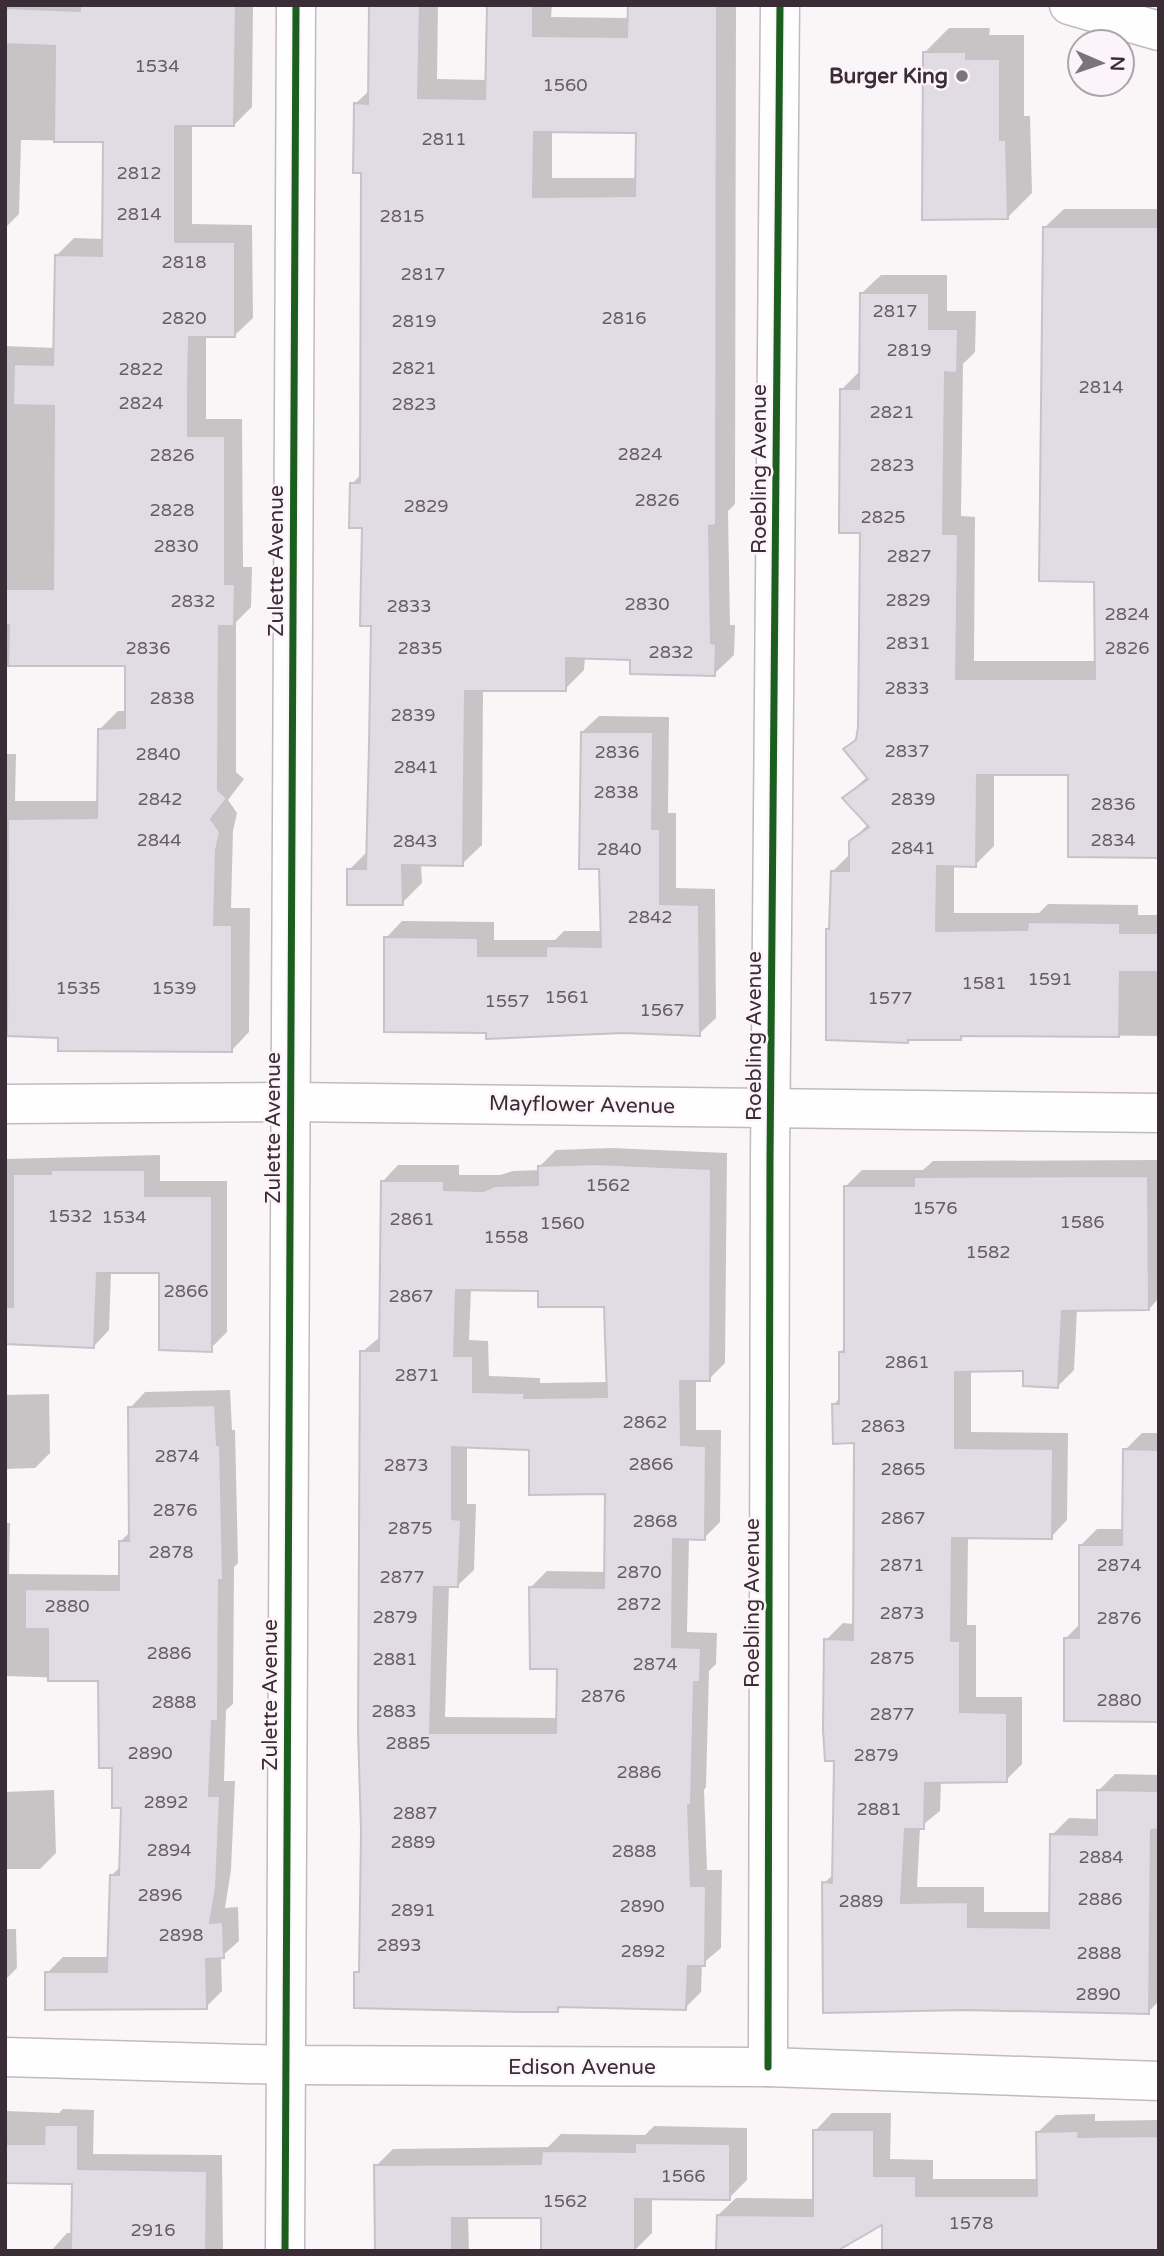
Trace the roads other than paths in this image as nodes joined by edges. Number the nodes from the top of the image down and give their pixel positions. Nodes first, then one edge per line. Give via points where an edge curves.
1 (296, 5) edge
2 (779, 5) edge
3 (1069, 5) edge
4 (1159, 31) edge
5 (290, 1101) junction
6 (5, 1104) edge
7 (771, 1107) junction
8 (1159, 1114) edge
9 (5, 2057) edge
10 (286, 2066) junction
11 (768, 2067) junction
12 (1159, 2081) edge
13 (285, 2251) edge

1 - 5 street, Zulette Avenue
2 - 7 street, Roebling Avenue
3 - 4 street
5 - 6 street, Mayflower Avenue
5 - 7 street, Mayflower Avenue
5 - 10 street, Zulette Avenue
7 - 8 street, Mayflower Avenue
7 - 11 street, Roebling Avenue
9 - 10 street, Edison Avenue
10 - 11 street, Edison Avenue
10 - 13 street, Zulette Avenue
11 - 12 street, Edison Avenue

